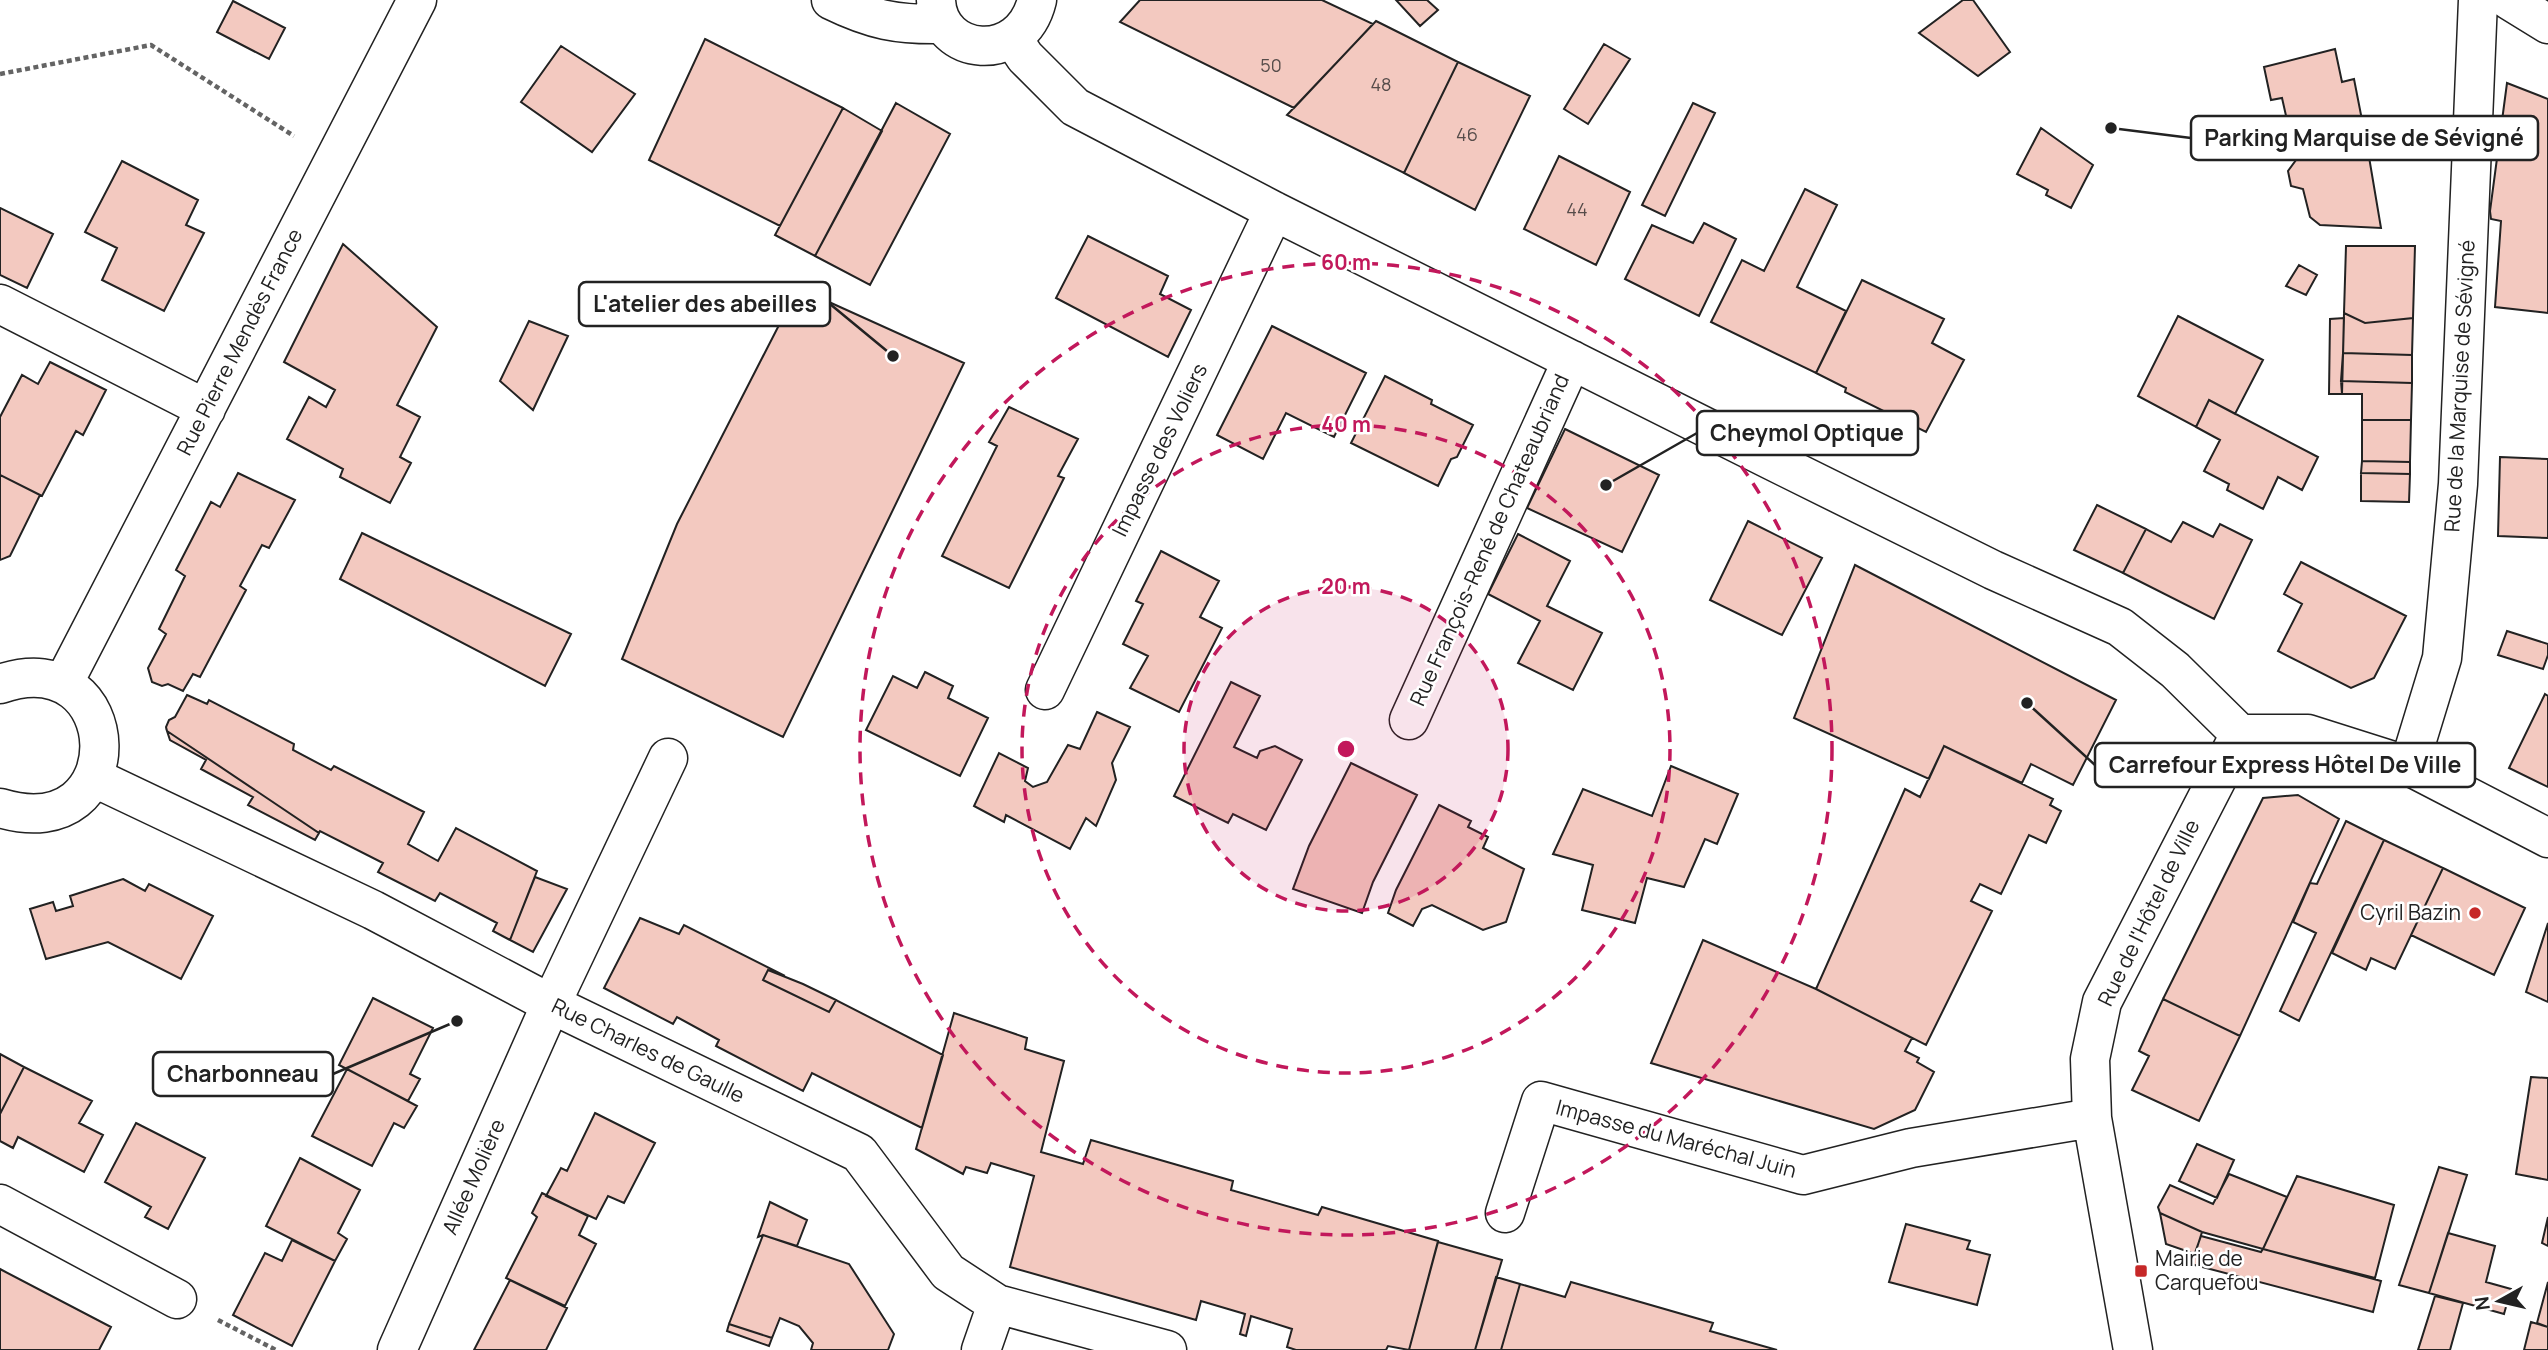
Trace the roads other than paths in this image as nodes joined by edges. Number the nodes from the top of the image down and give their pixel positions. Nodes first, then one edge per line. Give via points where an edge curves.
1 (417, 0) edge
2 (831, 0) edge
3 (1037, 0) edge
4 (2478, 0) edge
5 (2509, 0) edge
6 (940, 12) edge
7 (2548, 24) edge
8 (1013, 39) junction
9 (1275, 211) junction
10 (0, 304) edge
11 (1572, 360) junction
12 (206, 409) junction
13 (0, 684) edge
14 (63, 684) junction
15 (1045, 690) dead end
16 (1409, 720) dead end
17 (2240, 734) junction
18 (668, 758) dead end
19 (2409, 766) junction
20 (93, 777) junction
21 (0, 808) edge
22 (2548, 838) edge
23 (551, 1004) junction
24 (2092, 1118) junction
25 (0, 1204) edge
26 (1505, 1213) dead end
27 (177, 1299) road end
28 (997, 1304) junction
29 (397, 1350) edge
30 (981, 1350) edge
31 (1167, 1350) edge
32 (2133, 1350) edge

1 - 12 street, Rue Pierre Mendès France
2 - 6 street via 861,15 890,22
3 - 8 street via 1034,14
4 - 19 street, Rue de la Marquise de Sévigné via 2452,551 2442,658
5 - 7 street
6 - 8 street via 954,35 983,47
8 - 9 street, Rue François-René de Chateaubriand via 1075,107
9 - 11 street, Rue François-René de Chateaubriand
9 - 15 street, Impasse des Voliers
10 - 12 street
11 - 16 street, Rue François-René de Chateaubriand
11 - 17 street, Rue François-René de Chateaubriand via 1993,570 2120,627 2175,670
12 - 14 street, Rue Pierre Mendès France
13 - 14 street via 21,677 43,677
14 - 20 street via 94,715 100,756
17 - 19 street via 2308,734
17 - 24 street, Rue de l'Hôtel de Ville via 2102,1002 2090,1059
18 - 23 street, Allée Molière
19 - 22 street
20 - 21 street via 63,808 42,815
20 - 23 street, Rue Charles de Gaulle via 373,911
23 - 28 street, Rue Charles de Gaulle via 859,1153 948,1272
23 - 29 street, Allée Molière
24 - 26 street, Impasse du Maréchal Juin via 1911,1148 1803,1175 1541,1101
24 - 32 street, Rue de l'Hôtel de Ville
25 - 27 street
28 - 30 street
28 - 31 street, Rue Charles de Gaulle

